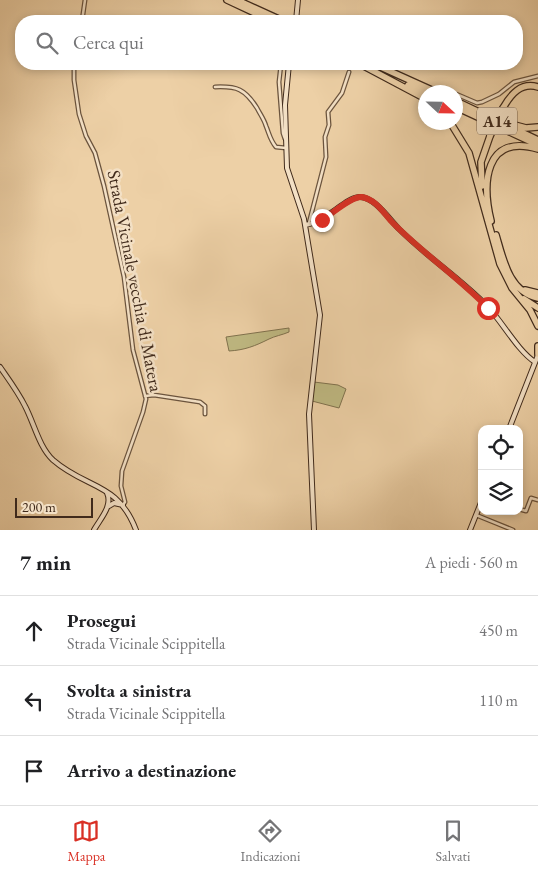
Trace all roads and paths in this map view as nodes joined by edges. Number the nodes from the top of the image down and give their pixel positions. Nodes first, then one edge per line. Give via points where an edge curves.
1 (85, 0) edge
2 (227, 0) edge
3 (237, 0) edge
4 (298, 0) edge
5 (83, 15) edge
6 (259, 15) edge
7 (270, 15) edge
8 (297, 15) edge
9 (74, 70) edge
10 (280, 70) edge
11 (288, 70) edge
12 (372, 70) edge
13 (374, 70) edge
14 (387, 70) edge
15 (349, 72) dead end
16 (538, 76) edge
17 (420, 85) edge
18 (214, 87) dead end
19 (538, 87) edge
20 (418, 89) edge
21 (418, 95) edge
22 (463, 97) edge
23 (463, 106) edge
24 (463, 107) edge
25 (463, 107) edge
26 (538, 126) edge
27 (455, 130) edge
28 (538, 140) edge
29 (286, 143) junction
30 (538, 145) edge
31 (286, 148) junction
32 (538, 149) edge
33 (489, 220) junction
34 (307, 225) junction
35 (515, 285) junction
36 (538, 293) edge
37 (518, 295) junction
38 (538, 298) edge
39 (538, 308) edge
40 (538, 326) edge
41 (538, 346) edge
42 (538, 356) edge
43 (535, 363) junction
44 (0, 367) edge
45 (538, 369) edge
46 (531, 372) junction
47 (145, 396) junction
48 (205, 414) dead end
49 (511, 425) edge
50 (106, 491) junction
51 (116, 497) junction
52 (538, 500) edge
53 (109, 505) junction
54 (123, 505) junction
55 (478, 510) edge
56 (523, 510) edge
57 (476, 515) junction
58 (94, 530) edge
59 (136, 530) edge
60 (314, 530) edge
61 (470, 530) edge
62 (513, 530) edge

1 - 5 street
2 - 6 highway
3 - 7 highway
4 - 8 street
9 - 47 street, Strada Vicinale vecchia di Matera via 79,114 95,153 124,277 133,350
10 - 29 street
11 - 29 street
12 - 21 highway
13 - 20 highway
14 - 17 highway
15 - 34 street via 342,92 328,112 326,157
16 - 22 street via 514,82 482,102
18 - 31 street via 244,91 266,124 272,143
19 - 33 highway, bridge via 527,86 517,90 503,108 490,136 481,162 480,180
23 - 26 highway via 514,126
24 - 28 highway, A14
25 - 30 highway, A14
27 - 33 highway via 469,154
29 - 31 street
31 - 34 street via 288,171
32 - 33 highway via 511,147 494,158 487,178
33 - 35 highway
33 - 37 highway via 500,264
34 - 43 street via 326,218 357,197 377,204 405,235 482,302
34 - 60 street via 320,318 310,406
35 - 36 highway
35 - 38 highway via 525,294
37 - 39 highway
37 - 40 highway
41 - 42 highway
42 - 43 street
43 - 46 street
44 - 50 street via 22,400 49,456
45 - 46 street
46 - 49 street
47 - 48 street via 200,402 204,404
47 - 54 street, Strada Vicinale vecchia di Matera via 145,407 122,471
50 - 51 street
50 - 53 street
51 - 53 street
51 - 54 street
52 - 56 street via 531,498 526,511
53 - 54 street
53 - 58 street
54 - 59 street, Strada Vicinale vecchia di Matera
55 - 57 street
57 - 61 street
57 - 62 street

